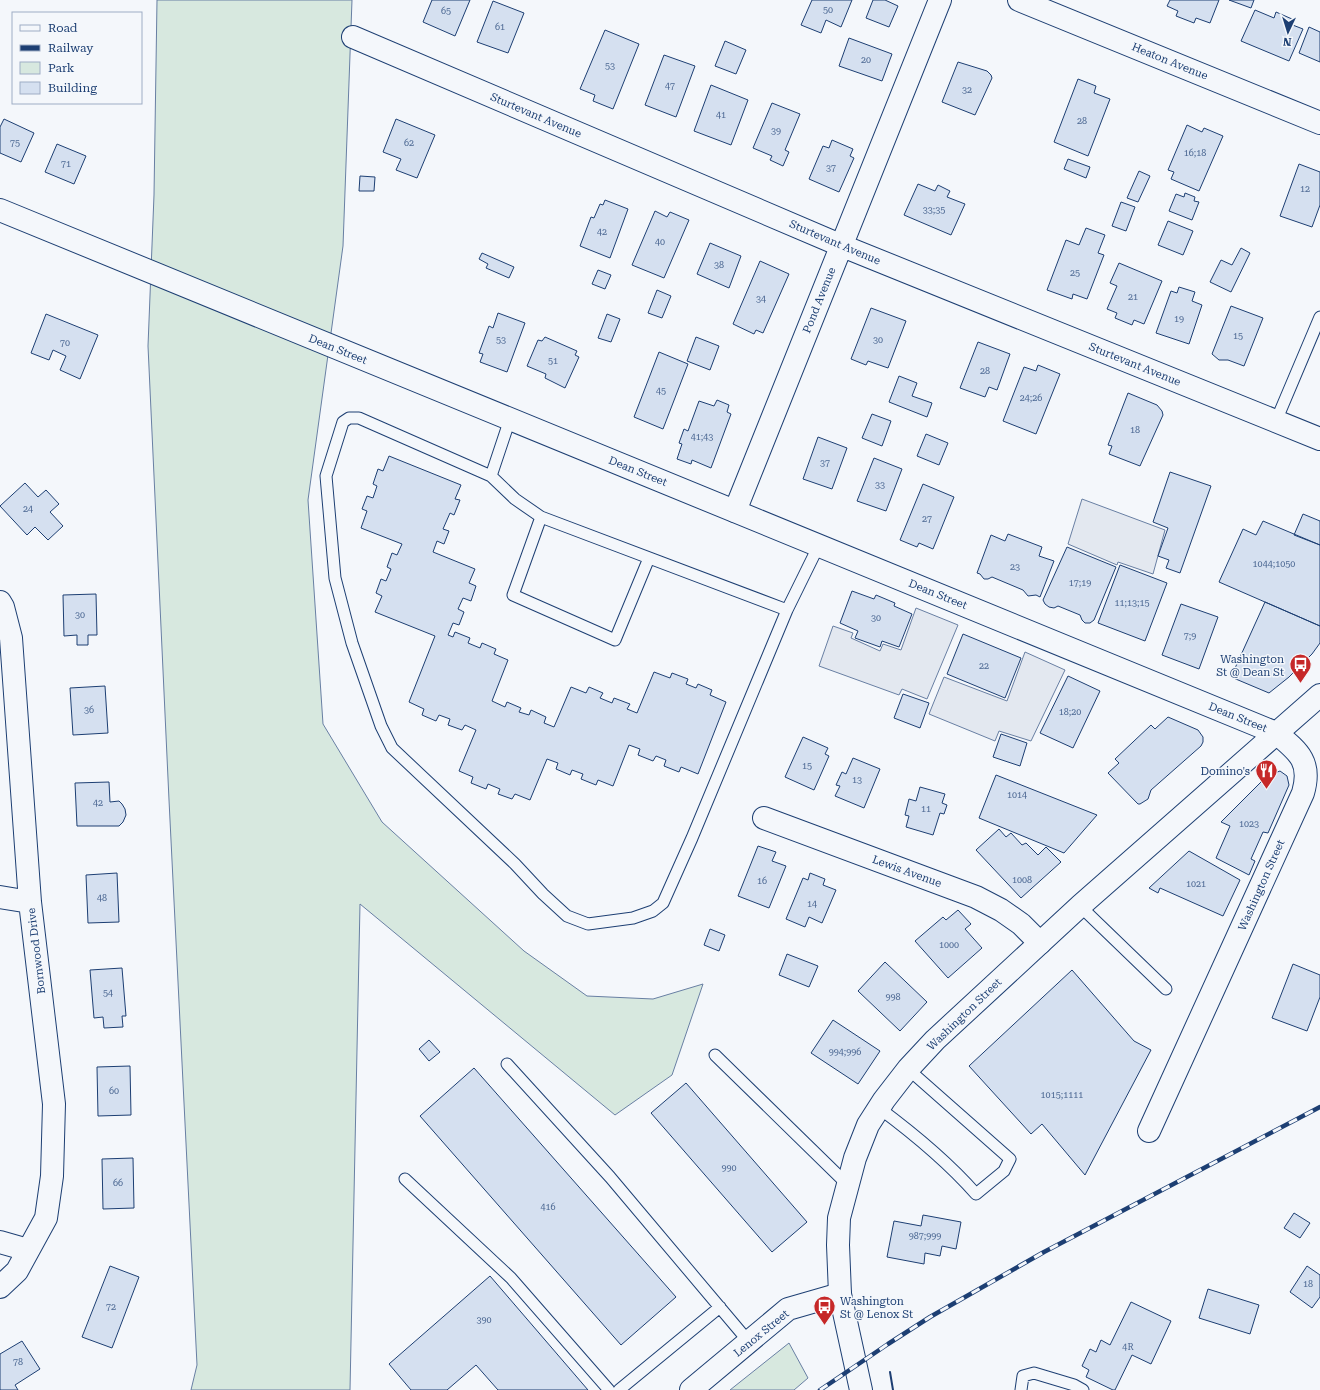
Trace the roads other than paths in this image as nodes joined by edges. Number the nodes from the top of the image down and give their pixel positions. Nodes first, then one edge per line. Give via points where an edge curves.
1 (940, 0) edge
2 (1019, 0) edge
3 (353, 37) dead end
4 (1320, 123) edge
5 (0, 210) edge
6 (840, 245) junction
7 (1320, 316) edge
8 (510, 419) junction
9 (1276, 421) junction
10 (1320, 439) edge
11 (491, 476) junction
12 (735, 511) junction
13 (541, 517) junction
14 (818, 545) junction
15 (649, 558) junction
16 (0, 602) edge
17 (788, 610) junction
18 (1320, 695) edge
19 (1276, 733) junction
20 (764, 818) dead end
21 (0, 897) edge
22 (30, 902) junction
23 (1080, 906) junction
24 (1040, 943) junction
25 (1166, 989) dead end
26 (715, 1055) dead end
27 (507, 1064) dead end
28 (908, 1069) junction
29 (879, 1108) junction
30 (1149, 1131) dead end
31 (404, 1180) dead end
32 (848, 1185) junction
33 (0, 1242) edge
34 (28, 1250) junction
35 (0, 1287) edge
36 (840, 1294) junction
37 (720, 1307) junction
38 (749, 1342) junction
39 (610, 1390) edge
40 (619, 1390) edge
41 (691, 1390) edge
42 (861, 1390) edge
43 (1021, 1390) edge
44 (1083, 1390) edge

1 - 6 street, Pond Avenue
2 - 4 street, Heaton Avenue
3 - 6 street, Sturtevant Avenue
5 - 8 street, Dean Street
6 - 9 street, Sturtevant Avenue
6 - 12 street, Pond Avenue
7 - 9 lane
8 - 11 lane
8 - 12 street, Dean Street
9 - 10 street, Sturtevant Avenue
11 - 13 lane via 515,500
11 - 17 lane via 359,418 349,418 342,422 326,476 335,578 352,643 381,726 392,748 567,916 588,924 633,918 663,903
12 - 14 street, Dean Street
13 - 15 lane
13 - 15 lane via 513,595 615,640
14 - 17 lane
14 - 19 street, Dean Street
15 - 17 lane
16 - 22 street, Bornwood Drive via 11,638
18 - 19 street, Washington Street
19 - 23 street, Washington Street
19 - 30 street, Washington Street via 1299,754 1306,766 1307,780 1303,793
20 - 24 street, Lewis Avenue via 976,897 1021,924
21 - 22 street
22 - 34 street, Bornwood Drive via 54,1104 52,1176 46,1218
23 - 24 street, Washington Street
23 - 25 lane
24 - 28 street, Washington Street via 935,1040
26 - 32 lane
27 - 37 lane via 610,1177
28 - 29 street, Washington Street
28 - 29 lane via 1010,1159 1004,1171 976,1194 917,1137
29 - 32 street, Washington Street via 868,1125
31 - 39 lane via 511,1278
32 - 36 street, Washington Street via 840,1218 838,1245
33 - 34 street
34 - 35 street, Bornwood Drive via 17,1271
36 - 38 street, Lenox Street via 788,1309
36 - 42 street, Washington Street
37 - 38 lane
37 - 40 lane
38 - 41 street, Lenox Street
43 - 44 lane via 1023,1376 1034,1373

